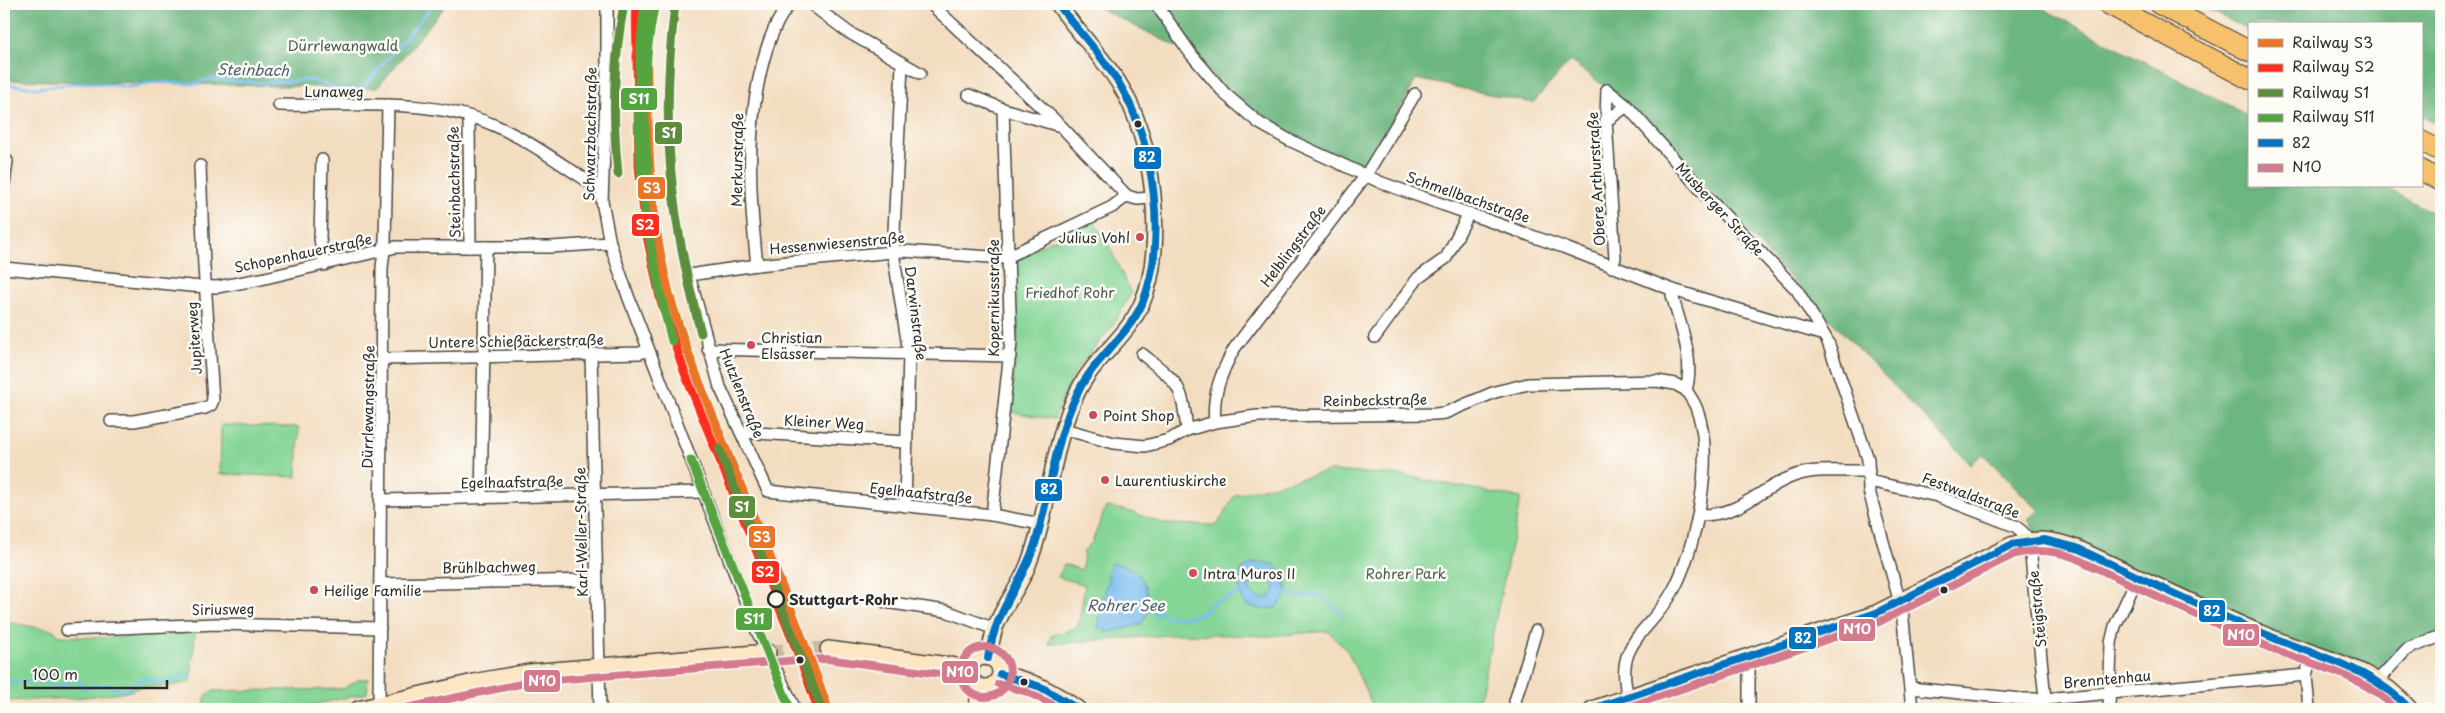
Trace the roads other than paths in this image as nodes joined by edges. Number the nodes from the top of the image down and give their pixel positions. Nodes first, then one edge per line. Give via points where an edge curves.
1 (607, 4) edge
2 (790, 4) edge
3 (811, 4) edge
4 (930, 4) edge
5 (1058, 4) edge
6 (1156, 4) edge
7 (2108, 4) edge
8 (2159, 4) edge
9 (2248, 50) edge
10 (902, 65) junction
11 (920, 73) dead end
12 (2248, 78) edge
13 (1607, 90) joint
14 (1415, 94) dead end
15 (969, 95) dead end
16 (279, 105) dead end
17 (388, 106) junction
18 (1627, 106) junction
19 (1003, 109) junction
20 (469, 117) junction
21 (1606, 121) junction
22 (1061, 126) junction
23 (2422, 142) edge
24 (2441, 151) edge
25 (322, 160) dead end
26 (7, 161) dead end
27 (200, 166) dead end
28 (2422, 170) edge
29 (1366, 175) junction
30 (2441, 180) edge
31 (4, 184) edge
32 (602, 186) junction
33 (1127, 196) junction
34 (1152, 198) junction
35 (1469, 213) junction
36 (610, 243) junction
37 (470, 247) junction
38 (486, 247) junction
39 (384, 250) junction
40 (893, 252) junction
41 (1009, 256) junction
42 (324, 265) junction
43 (757, 265) junction
44 (1612, 267) junction
45 (4, 268) edge
46 (688, 275) joint
47 (206, 286) junction
48 (1673, 290) junction
49 (1824, 335) junction
50 (1375, 337) dead end
51 (708, 349) junction
52 (648, 350) junction
53 (908, 352) junction
54 (1142, 354) dead end
55 (591, 355) junction
56 (1010, 356) junction
57 (484, 357) junction
58 (383, 359) junction
59 (1686, 390) junction
60 (111, 421) dead end
61 (1215, 422) junction
62 (1064, 429) junction
63 (1188, 430) junction
64 (741, 432) junction
65 (906, 442) junction
66 (1869, 476) junction
67 (768, 491) joint
68 (703, 492) junction
69 (595, 496) junction
70 (481, 497) junction
71 (382, 500) junction
72 (905, 506) junction
73 (992, 515) junction
74 (1700, 515) junction
75 (1041, 524) junction
76 (2029, 539) junction
77 (2138, 576) junction
78 (596, 580) junction
79 (381, 584) junction
80 (885, 602) dead end
81 (1900, 602) junction
82 (380, 628) junction
83 (995, 629) junction
84 (67, 630) dead end
85 (1536, 631) dead end
86 (2441, 636) edge
87 (828, 649) tunnel mouth
88 (990, 651) junction
89 (768, 652) junction
90 (2312, 653) junction
91 (1746, 658) junction
92 (599, 665) junction
93 (970, 668) junction
94 (1000, 674) junction
95 (2306, 675) junction
96 (2378, 680) junction
97 (982, 687) junction
98 (1910, 688) junction
99 (2108, 694) junction
100 (2045, 699) junction
101 (1619, 703) edge
102 (379, 707) edge
103 (358, 709) edge
104 (600, 709) edge
105 (795, 709) edge
106 (976, 709) edge
107 (1078, 709) edge
108 (1514, 709) edge
109 (1592, 709) edge
110 (1749, 709) edge
111 (1912, 709) edge
112 (2109, 709) edge
113 (2309, 709) edge
114 (2410, 709) edge

1 - 32 street, Schwarzbachstraße
2 - 43 street, Merkurstraße via 770,38 754,106 750,152 751,213
3 - 10 street via 848,32
4 - 22 street
5 - 34 street via 1120,84 1132,105 1145,142
6 - 29 street, Schmellbachstraße via 1224,94 1259,124
7 - 12 highway
8 - 9 highway
10 - 11 street
10 - 40 street, Darwinstraße
13 - 18 street, Musberger Straße
13 - 21 street, Obere Arthurstraße
14 - 29 street, Helblingstraße
15 - 19 street
16 - 17 street, Lunaweg
17 - 20 street, Lunaweg via 441,110
17 - 39 street, Dürrlewangstraße
18 - 21 street
18 - 49 street, Musberger Straße via 1709,199 1797,290
19 - 22 street
19 - 41 street, Kopernikusstraße
20 - 32 street, Lunaweg via 498,127 594,185
20 - 37 street, Steinbachstraße
21 - 44 street, Obere Arthurstraße via 1615,258
22 - 33 street
23 - 24 highway
25 - 42 street via 320,238
26 - 31 street
27 - 47 street, Jupiterweg
28 - 30 highway
29 - 35 street, Schmellbachstraße
29 - 61 street, Helblingstraße via 1234,349 1216,391 1213,406
32 - 36 street, Schwarzbachstraße
33 - 34 street
33 - 41 street, Hessenwiesenstraße via 1112,207
34 - 62 street via 1153,262 1149,286 1133,321 1078,390
35 - 44 street, Schmellbachstraße
35 - 50 street via 1446,258 1412,284
36 - 38 street, Schopenhauerstraße
36 - 52 street, Schwarzbachstraße
37 - 38 street, Schopenhauerstraße
37 - 39 street, Schopenhauerstraße via 396,247
38 - 57 street
39 - 42 street, Schopenhauerstraße
39 - 58 street, Dürrlewangstraße
40 - 41 street, Hessenwiesenstraße
40 - 43 street, Hessenwiesenstraße
40 - 53 street, Darwinstraße
41 - 56 street, Kopernikusstraße
42 - 47 street, Schopenhauerstraße via 217,287
43 - 46 street, Hessenwiesenstraße
44 - 48 street, Schmellbachstraße
45 - 47 street, Schopenhauerstraße
46 - 51 street, Hutzlenstraße
47 - 60 street, Jupiterweg via 211,405 134,421
48 - 49 street, Schmellbachstraße
48 - 59 street via 1689,362 1690,378
49 - 66 street, Musberger Straße via 1868,459
51 - 53 street
51 - 64 street, Hutzlenstraße via 720,387
52 - 55 street, Untere Schießäckerstraße
52 - 68 street, Schwarzbachstraße
53 - 56 street
53 - 65 street, Darwinstraße
54 - 63 street via 1181,390
55 - 57 street, Untere Schießäckerstraße
55 - 69 street, Karl-Weller-Straße
56 - 73 street, Kopernikusstraße
57 - 58 street, Untere Schießäckerstraße
57 - 70 street
58 - 71 street, Dürrlewangstraße
59 - 61 street, Reinbeckstraße via 1657,381 1528,384 1495,392 1445,413 1257,416
59 - 74 street via 1697,410 1702,429
61 - 63 street, Reinbeckstraße
62 - 63 street, Reinbeckstraße via 1114,443 1145,446 1169,440
62 - 75 street
64 - 65 street, Kleiner Weg
64 - 67 street, Hutzlenstraße
65 - 72 street, Darwinstraße
66 - 74 street, Festwaldstraße via 1804,473 1725,513
66 - 76 street, Festwaldstraße via 1937,496 2015,526
66 - 81 street, Musberger Straße via 1869,490
67 - 72 street, Egelhaafstraße
68 - 69 street, Egelhaafstraße
68 - 89 street, Schwarzbachstraße via 756,632
69 - 70 street, Egelhaafstraße
69 - 78 street, Karl-Weller-Straße
70 - 71 street, Egelhaafstraße
71 - 79 street, Dürrlewangstraße
72 - 73 street, Egelhaafstraße
73 - 75 street, Egelhaafstraße
74 - 101 street via 1673,591 1630,645
75 - 83 street via 1028,565
76 - 77 street via 2061,542
76 - 81 street via 2011,545
76 - 100 street, Steigstraße
77 - 90 street
77 - 99 street via 2115,626
78 - 79 street, Brühlbachweg
78 - 92 street, Karl-Weller-Straße
79 - 82 street, Dürrlewangstraße
80 - 83 street via 946,611
81 - 91 street
81 - 98 street, Musberger Straße
82 - 84 street, Siriusweg via 226,624
82 - 102 street, Dürrlewangstraße
83 - 88 street
85 - 108 street
86 - 96 street via 2407,649
87 - 93 street
88 - 93 street
88 - 94 street
89 - 92 street
89 - 105 street, Schwarzbachstraße
90 - 95 street
90 - 96 street via 2359,669
91 - 101 street
91 - 110 street
92 - 102 street via 529,672
92 - 104 street, Karl-Weller-Straße
93 - 97 street via 972,680
94 - 97 street via 994,685
94 - 107 street via 1015,676 1048,690
95 - 99 street, Brenntenhau
95 - 113 street
96 - 114 street
97 - 106 street
98 - 100 street, Brenntenhau via 2021,700
98 - 111 street, Musberger Straße
99 - 100 street, Brenntenhau
99 - 112 street
101 - 109 street
102 - 103 street

